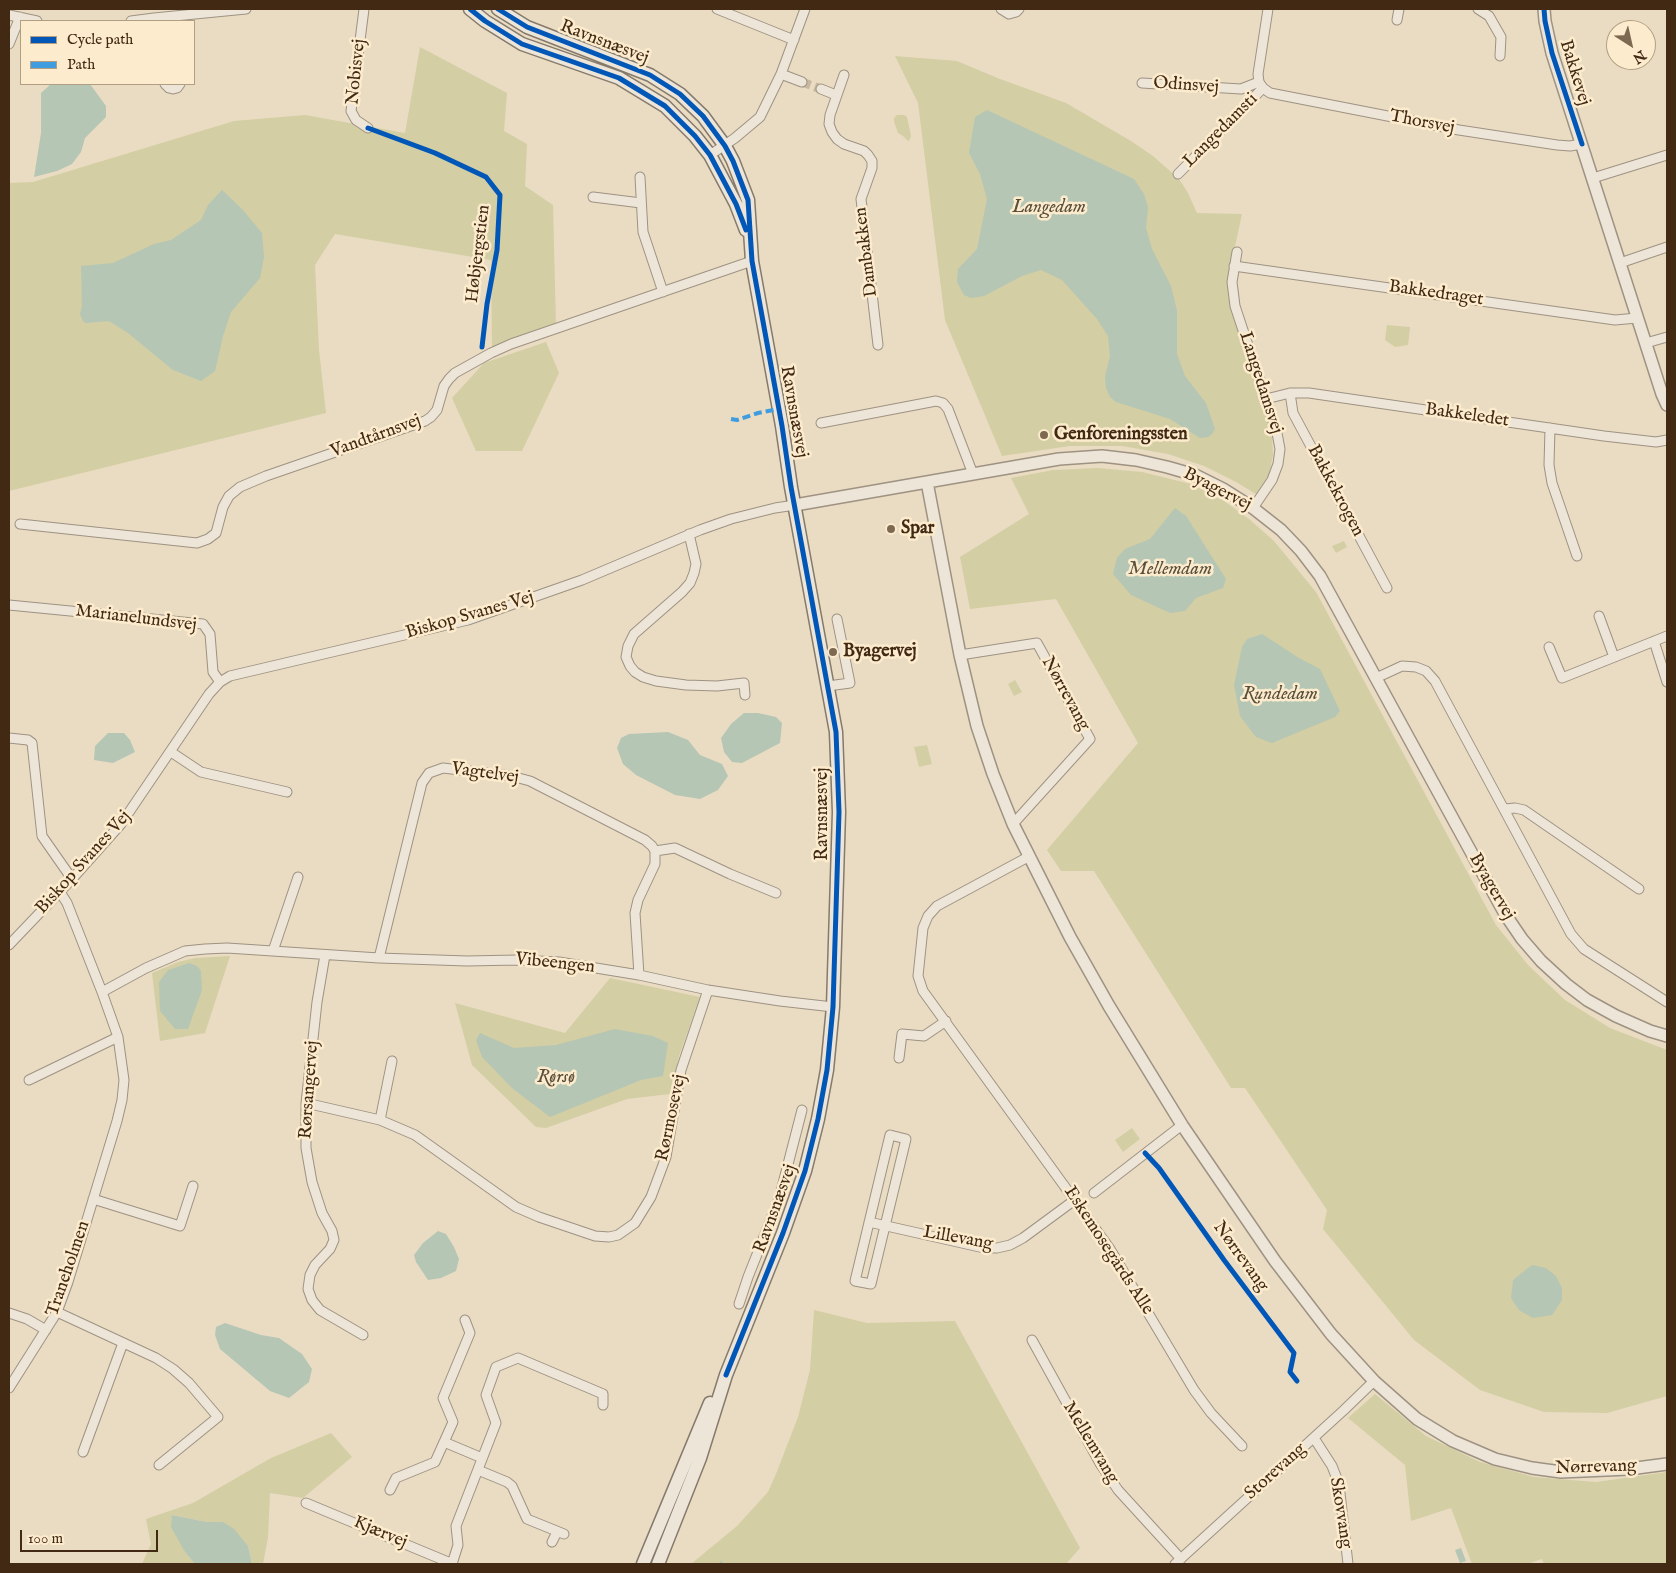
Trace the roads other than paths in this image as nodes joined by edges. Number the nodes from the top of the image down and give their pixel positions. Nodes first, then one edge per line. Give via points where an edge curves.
1 (246, 9) edge
2 (364, 9) edge
3 (470, 9) edge
4 (498, 9) edge
5 (717, 9) edge
6 (805, 9) edge
7 (1001, 9) edge
8 (1019, 9) edge
9 (1268, 9) edge
10 (1399, 9) edge
11 (1478, 9) edge
12 (1544, 9) edge
13 (9, 15) edge
14 (20, 18) junction
15 (154, 19) edge
16 (31, 20) edge
17 (1397, 20) dead end
18 (794, 40) junction
19 (9, 44) edge
20 (1500, 56) dead end
21 (781, 74) junction
22 (844, 75) dead end
23 (802, 82) tunnel mouth
24 (1142, 83) dead end
25 (166, 85) edge
26 (179, 85) edge
27 (1261, 85) junction
28 (822, 89) tunnel mouth
29 (836, 95) junction
30 (368, 128) dead end
31 (1582, 144) junction
32 (725, 146) junction
33 (710, 155) junction
34 (1667, 155) edge
35 (1178, 174) dead end
36 (640, 177) dead end
37 (1594, 178) junction
38 (593, 197) dead end
39 (641, 203) junction
40 (751, 244) junction
41 (1667, 248) edge
42 (1237, 252) dead end
43 (752, 261) junction
44 (1620, 263) junction
45 (1234, 266) junction
46 (663, 292) junction
47 (1638, 318) junction
48 (1667, 336) edge
49 (1646, 343) junction
50 (878, 345) dead end
51 (1290, 393) junction
52 (1266, 399) junction
53 (1667, 405) edge
54 (821, 423) dead end
55 (1550, 428) junction
56 (1667, 440) edge
57 (973, 474) junction
58 (927, 482) junction
59 (795, 505) junction
60 (1254, 508) junction
61 (20, 524) dead end
62 (689, 534) junction
63 (1577, 556) dead end
64 (1387, 588) dead end
65 (9, 605) edge
66 (1599, 616) dead end
67 (837, 619) dead end
68 (1667, 636) edge
69 (1654, 641) junction
70 (1549, 647) dead end
71 (960, 655) junction
72 (1614, 657) junction
73 (1376, 678) junction
74 (220, 682) junction
75 (1667, 682) edge
76 (828, 686) junction
77 (745, 695) dead end
78 (9, 738) edge
79 (171, 752) junction
80 (287, 792) dead end
81 (1505, 810) junction
82 (1013, 824) junction
83 (655, 851) junction
84 (1028, 857) junction
85 (298, 877) dead end
86 (72, 879) junction
87 (1639, 889) dead end
88 (60, 892) junction
89 (776, 893) dead end
90 (9, 945) edge
91 (273, 951) junction
92 (325, 955) junction
93 (379, 958) junction
94 (639, 975) junction
95 (708, 990) junction
96 (102, 992) junction
97 (1667, 1002) edge
98 (833, 1007) junction
99 (946, 1021) junction
100 (1667, 1036) edge
101 (118, 1037) junction
102 (899, 1058) dead end
103 (392, 1060) dead end
104 (29, 1080) dead end
105 (306, 1103) junction
106 (802, 1110) dead end
107 (380, 1120) junction
108 (1182, 1125) junction
109 (193, 1186) dead end
110 (1094, 1192) dead end
111 (93, 1199) junction
112 (1076, 1199) junction
113 (869, 1222) junction
114 (885, 1226) junction
115 (748, 1277) junction
116 (763, 1282) junction
117 (739, 1304) dead end
118 (57, 1312) junction
119 (9, 1313) edge
120 (464, 1320) dead end
121 (46, 1330) junction
122 (363, 1336) dead end
123 (1032, 1340) dead end
124 (122, 1343) junction
125 (726, 1375) junction
126 (1374, 1381) junction
127 (9, 1388) edge
128 (603, 1405) dead end
129 (1314, 1438) junction
130 (444, 1442) junction
131 (1242, 1446) dead end
132 (83, 1452) dead end
133 (482, 1458) junction
134 (1667, 1464) edge
135 (158, 1465) dead end
136 (478, 1470) junction
137 (390, 1490) dead end
138 (306, 1503) dead end
139 (552, 1542) dead end
140 (1178, 1563) edge
141 (452, 1564) edge
142 (644, 1564) edge
143 (658, 1564) edge
144 (1348, 1564) edge

1 - 15 street
2 - 30 street, Nobisvej via 351,111 356,120
3 - 33 main road, Ravnsnæsvej via 522,44 619,78 664,106 696,136
4 - 32 main road, Ravnsnæsvej via 527,27 650,75 680,94 703,116
5 - 18 street
6 - 18 street
7 - 8 street via 1008,14
9 - 27 street via 1258,74
10 - 17 street
11 - 20 street via 1489,16 1501,37
12 - 31 street, Bakkevej via 1551,48
13 - 14 street
14 - 16 street
14 - 19 street
18 - 21 street
21 - 23 street
21 - 32 street via 760,117
22 - 29 street, Dambakken
24 - 27 street, Odinsvej via 1241,89
25 - 26 street via 173,89
27 - 31 street, Thorsvej via 1270,93 1459,130 1557,145
27 - 35 street, Langedamsti
28 - 29 street
29 - 50 street, Dambakken via 830,115 832,132 844,144 864,151 872,161 861,199
31 - 37 street, Bakkevej
32 - 33 street
32 - 40 main road, Ravnsnæsvej via 748,200
33 - 40 main road, Ravnsnæsvej via 736,204
34 - 37 street
36 - 39 street
37 - 44 street, Bakkevej
38 - 39 street
39 - 46 street via 643,232
40 - 43 main road, Ravnsnæsvej
41 - 44 street
42 - 45 street, Langedamsvej
43 - 46 street, Vandtårnsvej
43 - 59 main road, Ravnsnæsvej
44 - 47 street, Bakkevej
45 - 47 street, Bakkedraget via 1615,320
45 - 52 street, Langedamsvej via 1235,306
46 - 61 street, Vandtårnsvej via 491,353 449,379 431,417 240,487 222,507 216,533 197,543
47 - 49 street, Bakkevej
48 - 49 street
49 - 53 street, Bakkevej
51 - 52 street, Bakkeledet
51 - 55 street, Bakkeledet via 1309,393
51 - 64 street, Bakkekrogen via 1293,413
52 - 60 street, Langedamsvej via 1280,449 1272,480
54 - 57 street via 936,401 948,409
55 - 56 street, Bakkeledet via 1656,442
55 - 63 street via 1552,483
57 - 58 street, Byagervej
57 - 60 street, Byagervej via 1059,459 1102,456 1136,460 1195,475
58 - 59 street, Byagervej
58 - 71 street, Nørrevang
59 - 62 street, Biskop Svanes Vej via 731,519
59 - 76 main road, Ravnsnæsvej
60 - 73 street, Byagervej via 1281,530 1320,576
62 - 74 street, Biskop Svanes Vej via 582,580 468,620 230,676
62 - 77 street via 696,564 690,583 634,634 626,657 635,672 650,679 686,685 744,683
65 - 74 street, Marianelundsvej via 203,624 210,634 213,672
66 - 72 street
67 - 76 street via 850,683
68 - 69 street
69 - 72 street
69 - 75 street
70 - 72 street via 1562,678
71 - 82 street, Nørrevang via 979,732
71 - 82 street, Nørrevang via 1036,643 1090,739
73 - 81 street via 1402,666 1426,671 1436,681
73 - 100 street, Byagervej via 1505,914 1522,939 1541,961 1587,1000 1616,1016
74 - 79 street, Biskop Svanes Vej
76 - 98 main road, Ravnsnæsvej via 836,732 839,812
78 - 86 street via 32,743 42,836
79 - 80 street via 201,772
79 - 86 street, Biskop Svanes Vej via 121,824
81 - 87 street via 1524,810
81 - 97 street via 1572,934 1584,949
82 - 84 street, Nørrevang
83 - 89 street via 674,848
83 - 93 street, Vagtelvej via 645,840 530,781 443,768 434,770 422,782
83 - 94 street via 655,864 635,913
84 - 99 street, Eskemosegårds Alle via 937,906 928,916 923,928 918,976 923,991
84 - 108 street, Nørrevang via 1109,1006
85 - 91 street
86 - 88 street, Biskop Svanes Vej
88 - 90 street, Biskop Svanes Vej
88 - 96 street, Traneholmen
91 - 92 street, Vibeengen
91 - 96 street, Vibeengen via 204,948 185,951
92 - 93 street, Vibeengen
92 - 105 street, Rørsangervej
93 - 94 street, Vibeengen via 559,962
94 - 95 street, Vibeengen
95 - 98 street, Vibeengen
95 - 107 street, Rørmosevej via 681,1070 666,1157 651,1197 636,1223 618,1235 596,1236 516,1206 415,1135
96 - 101 street, Traneholmen
98 - 116 main road, Ravnsnæsvej via 827,1070 805,1171
99 - 102 street via 924,1036 902,1034
99 - 112 street, Eskemosegårds Alle
101 - 104 street
101 - 111 street, Traneholmen via 124,1080 122,1100
103 - 107 street
105 - 107 street, Rørmosevej
105 - 122 street, Rørsangervej via 306,1148 312,1182 334,1240 315,1265 308,1290 320,1310
106 - 115 street, Ravnsnæsvej via 779,1199
108 - 110 street
108 - 126 street, Nørrevang via 1275,1261 1331,1334
109 - 111 street, Traneholmen via 180,1226
111 - 118 street, Traneholmen
112 - 114 street, Lillevang via 1023,1238 997,1248 984,1248
112 - 131 street, Eskemosegårds Alle via 1110,1248 1194,1390
113 - 114 street, Lillevang
113 - 114 street via 855,1281 871,1284
113 - 114 street via 890,1135 906,1139
115 - 116 street
115 - 117 street, Ravnsnæsvej
116 - 125 main road, Ravnsnæsvej
118 - 121 street, Traneholmen
118 - 124 street
119 - 121 street
120 - 130 street via 470,1333 443,1398 453,1422
121 - 127 street, Traneholmen
123 - 140 street, Mellemvang via 1101,1465
124 - 132 street
124 - 135 street via 173,1369 218,1417
125 - 142 main road, Ravnsnæsvej via 708,1404
125 - 143 main road, Ravnsnæsvej via 700,1458
126 - 129 street, Storevang
126 - 134 street, Nørrevang via 1421,1422 1495,1460 1561,1472
128 - 133 street via 603,1394 518,1358 496,1367 486,1395 496,1423
129 - 140 street, Storevang
129 - 144 street, Skovvang via 1339,1484
130 - 133 street
130 - 137 street via 434,1462 396,1478
133 - 136 street
136 - 139 street via 512,1486 527,1519 560,1533
136 - 141 street via 456,1526 458,1545
138 - 141 street, Kjærvej

